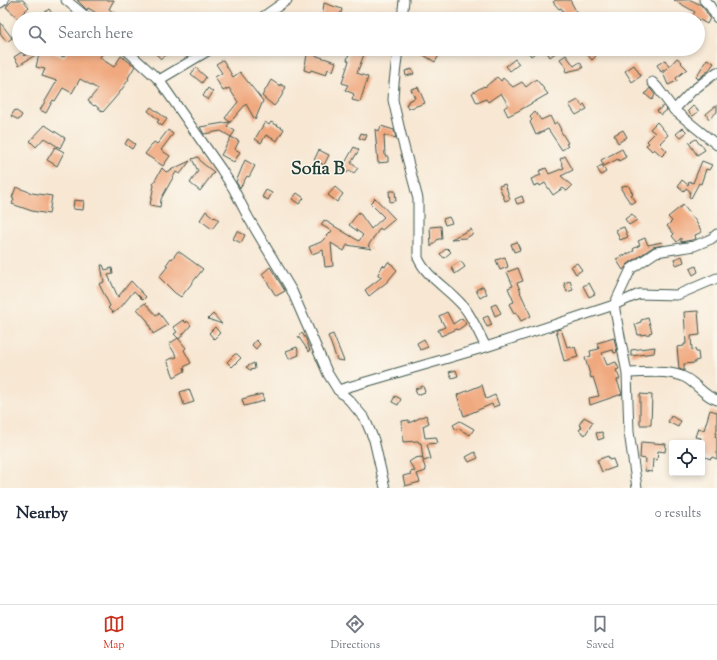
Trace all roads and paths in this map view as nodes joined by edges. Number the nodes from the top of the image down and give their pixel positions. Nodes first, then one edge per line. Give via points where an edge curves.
1 (4, 0) edge
2 (66, 0) edge
3 (287, 0) edge
4 (404, 0) edge
5 (704, 0) edge
6 (0, 3) edge
7 (81, 12) edge
8 (270, 12) edge
9 (403, 12) edge
10 (717, 18) edge
11 (133, 56) edge
12 (199, 56) edge
13 (397, 56) edge
14 (717, 72) edge
15 (159, 80) junction
16 (652, 82) dead end
17 (674, 110) junction
18 (717, 145) edge
19 (717, 234) edge
20 (717, 278) edge
21 (614, 305) junction
22 (486, 347) junction
23 (627, 373) junction
24 (338, 390) junction
25 (717, 400) edge
26 (385, 488) edge
27 (637, 488) edge

1 - 6 street
2 - 7 street
3 - 8 street
4 - 9 street
5 - 10 street
11 - 15 street
12 - 15 street
13 - 22 street via 393,100 418,199 418,258 422,267 465,308
14 - 17 street via 692,91
15 - 24 street via 233,188 292,291 328,374
16 - 17 street
17 - 18 street
19 - 21 street via 694,246 656,252 631,269
20 - 21 street via 677,294 639,294
21 - 22 street
21 - 23 street
22 - 24 street
23 - 25 street via 676,375 687,379
23 - 27 street via 629,432
24 - 26 street via 365,419 374,440

